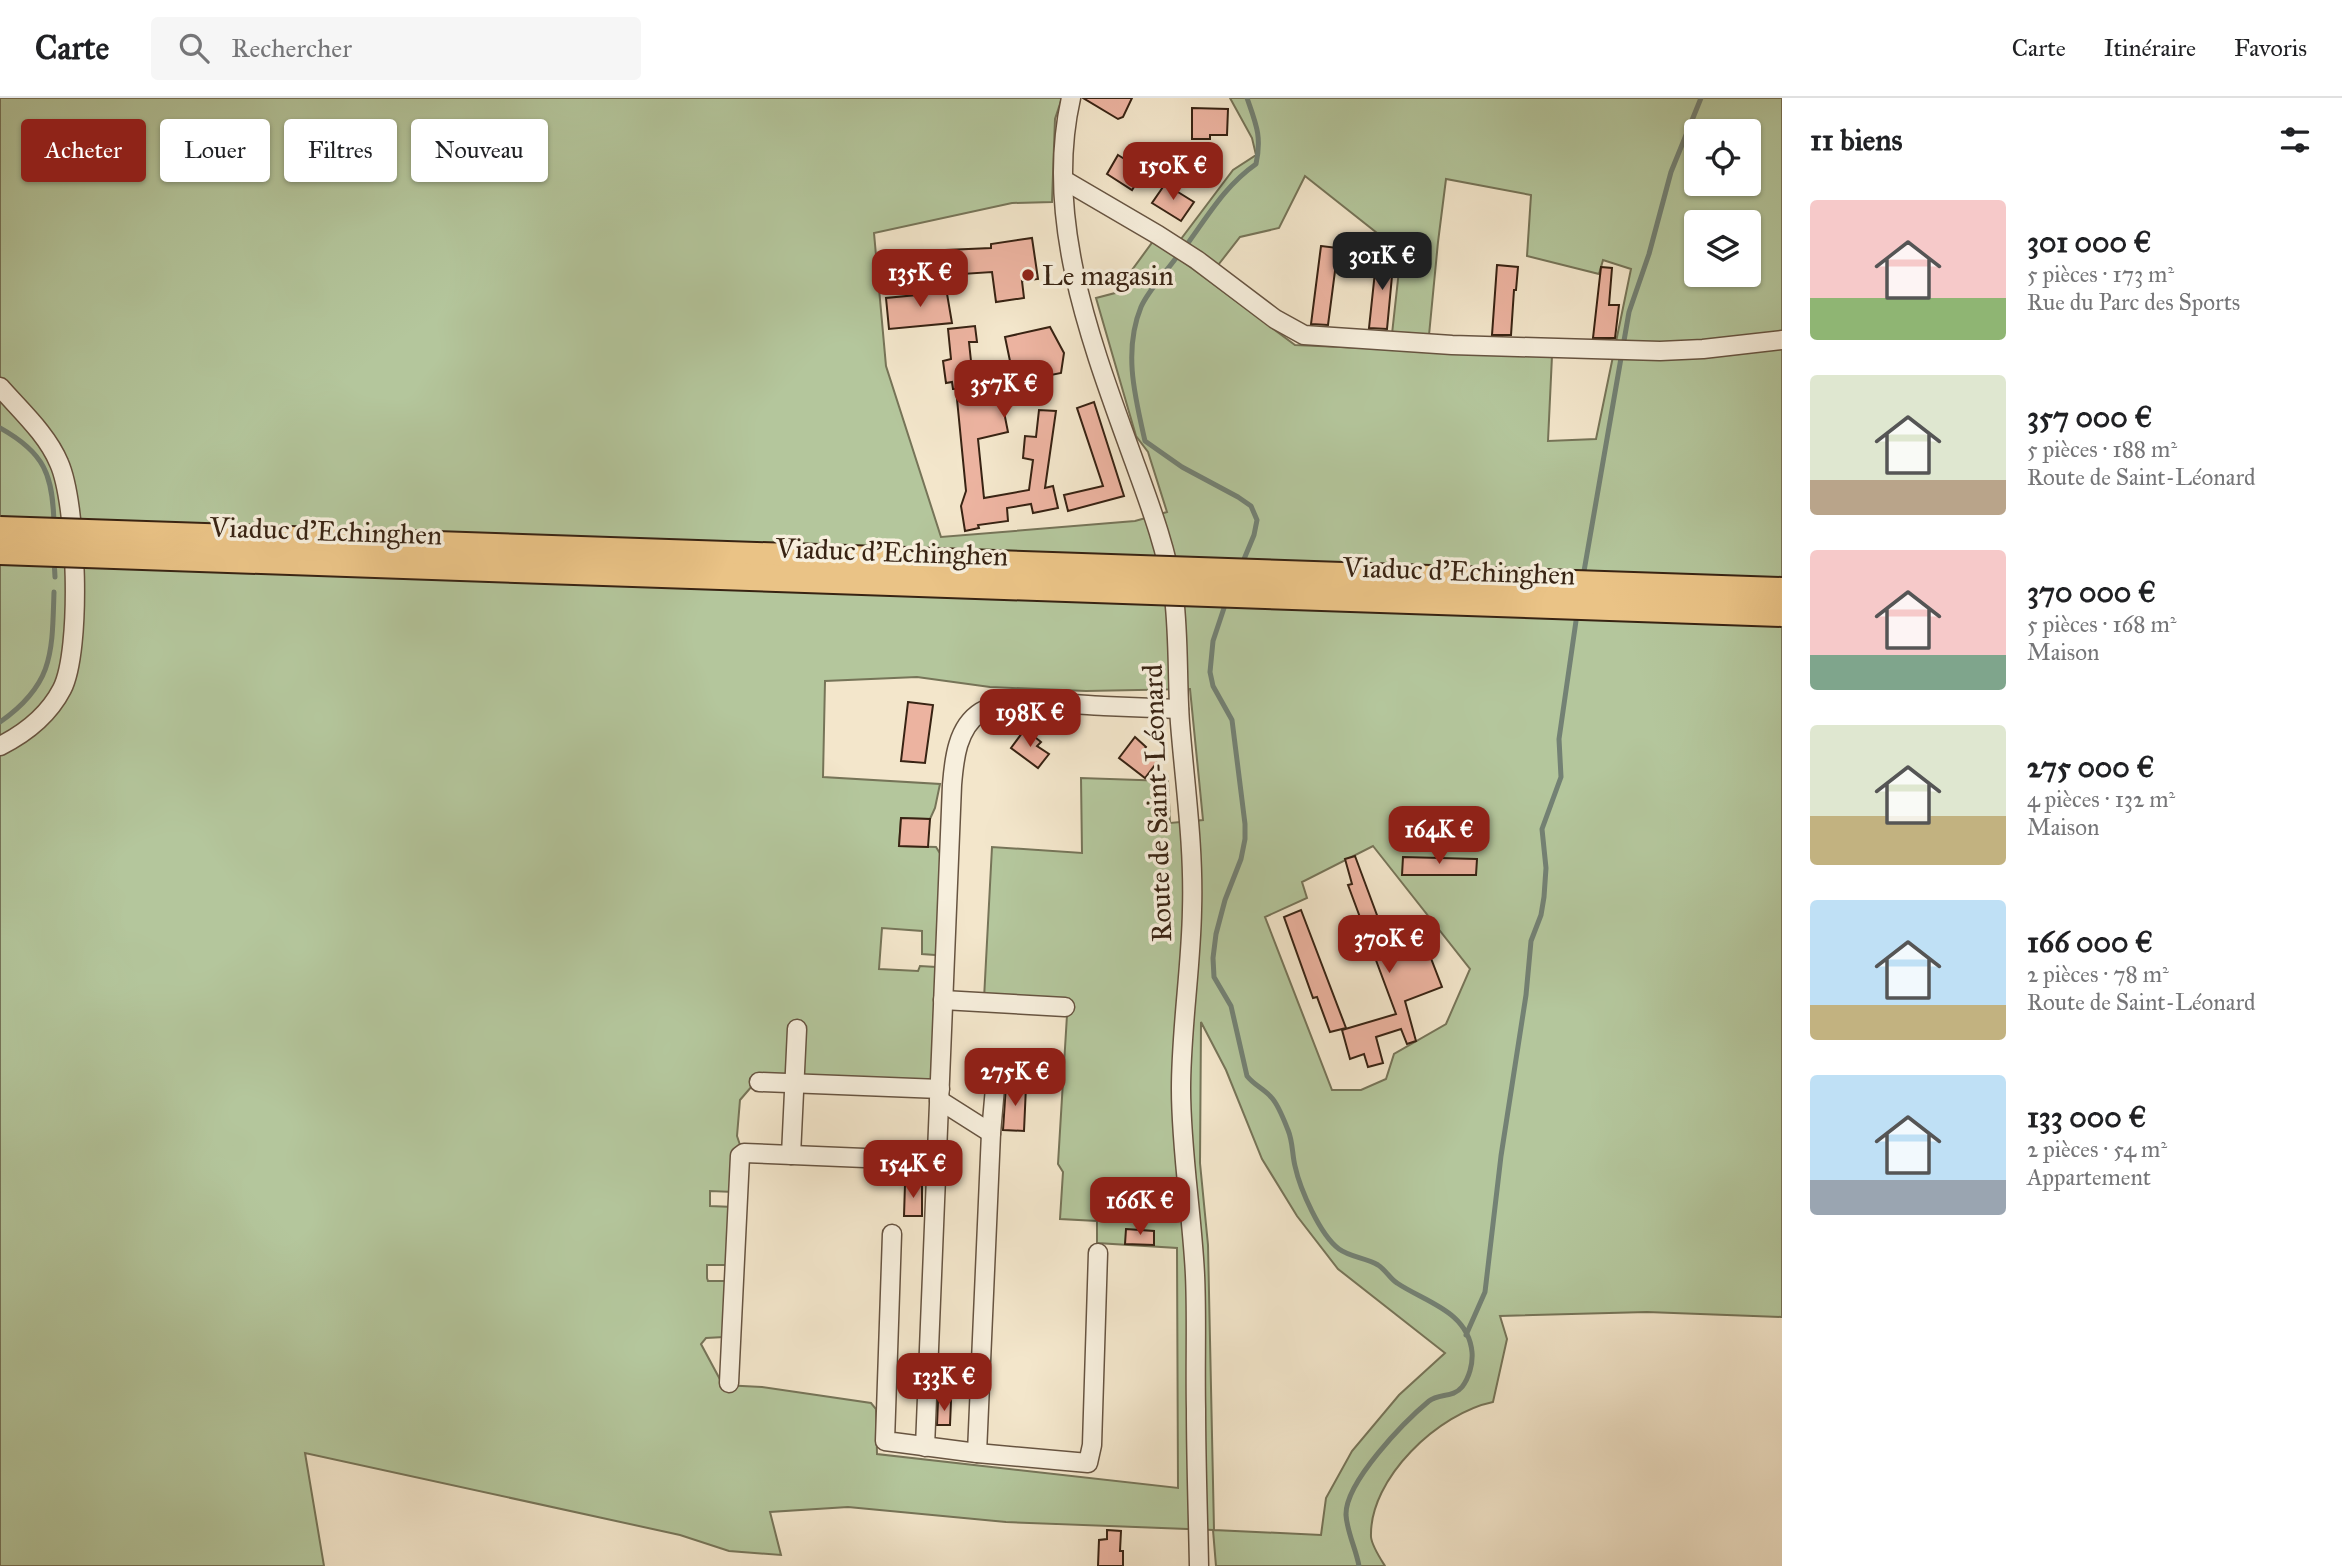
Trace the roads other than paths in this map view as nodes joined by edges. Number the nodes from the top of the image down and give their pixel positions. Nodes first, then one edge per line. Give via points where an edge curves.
1 (1071, 98) edge
2 (1064, 180) junction
3 (1782, 340) edge
4 (0, 387) edge
5 (0, 530) edge
6 (0, 551) edge
7 (1782, 591) edge
8 (1782, 613) edge
9 (1179, 709) junction
10 (0, 746) edge
11 (943, 1000) junction
12 (1065, 1007) dead end
13 (797, 1029) dead end
14 (759, 1082) dead end
15 (795, 1083) junction
16 (995, 1088) dead end
17 (939, 1095) junction
18 (991, 1133) junction
19 (791, 1155) junction
20 (937, 1161) junction
21 (892, 1234) dead end
22 (1098, 1253) dead end
23 (729, 1383) dead end
24 (925, 1447) junction
25 (977, 1453) junction
26 (1199, 1566) edge

1 - 2 street, Route de Saint-Léonard via 1065,124
2 - 3 street via 1197,260 1275,319 1304,335 1634,350 1703,349
2 - 9 street, Route de Saint-Léonard via 1066,221 1088,326 1170,575
4 - 10 street via 53,451 64,476 72,523 74,640 69,672 54,704 30,728
5 - 7 highway, Viaduc d'Echinghen, bridge
6 - 8 highway, Viaduc d'Echinghen, bridge
9 - 11 street via 1003,704 981,712 969,723 955,756 952,785
9 - 26 street, Route de Saint-Léonard via 1192,883 1181,1089 1195,1277
11 - 12 street
11 - 17 street
13 - 15 street
14 - 15 street
15 - 17 street
15 - 19 street
16 - 18 street
17 - 18 street
17 - 20 street
18 - 25 street
19 - 20 street
19 - 23 street via 740,1156
20 - 24 street
21 - 24 street via 884,1435 889,1443
22 - 25 street via 1088,1463
24 - 25 street

